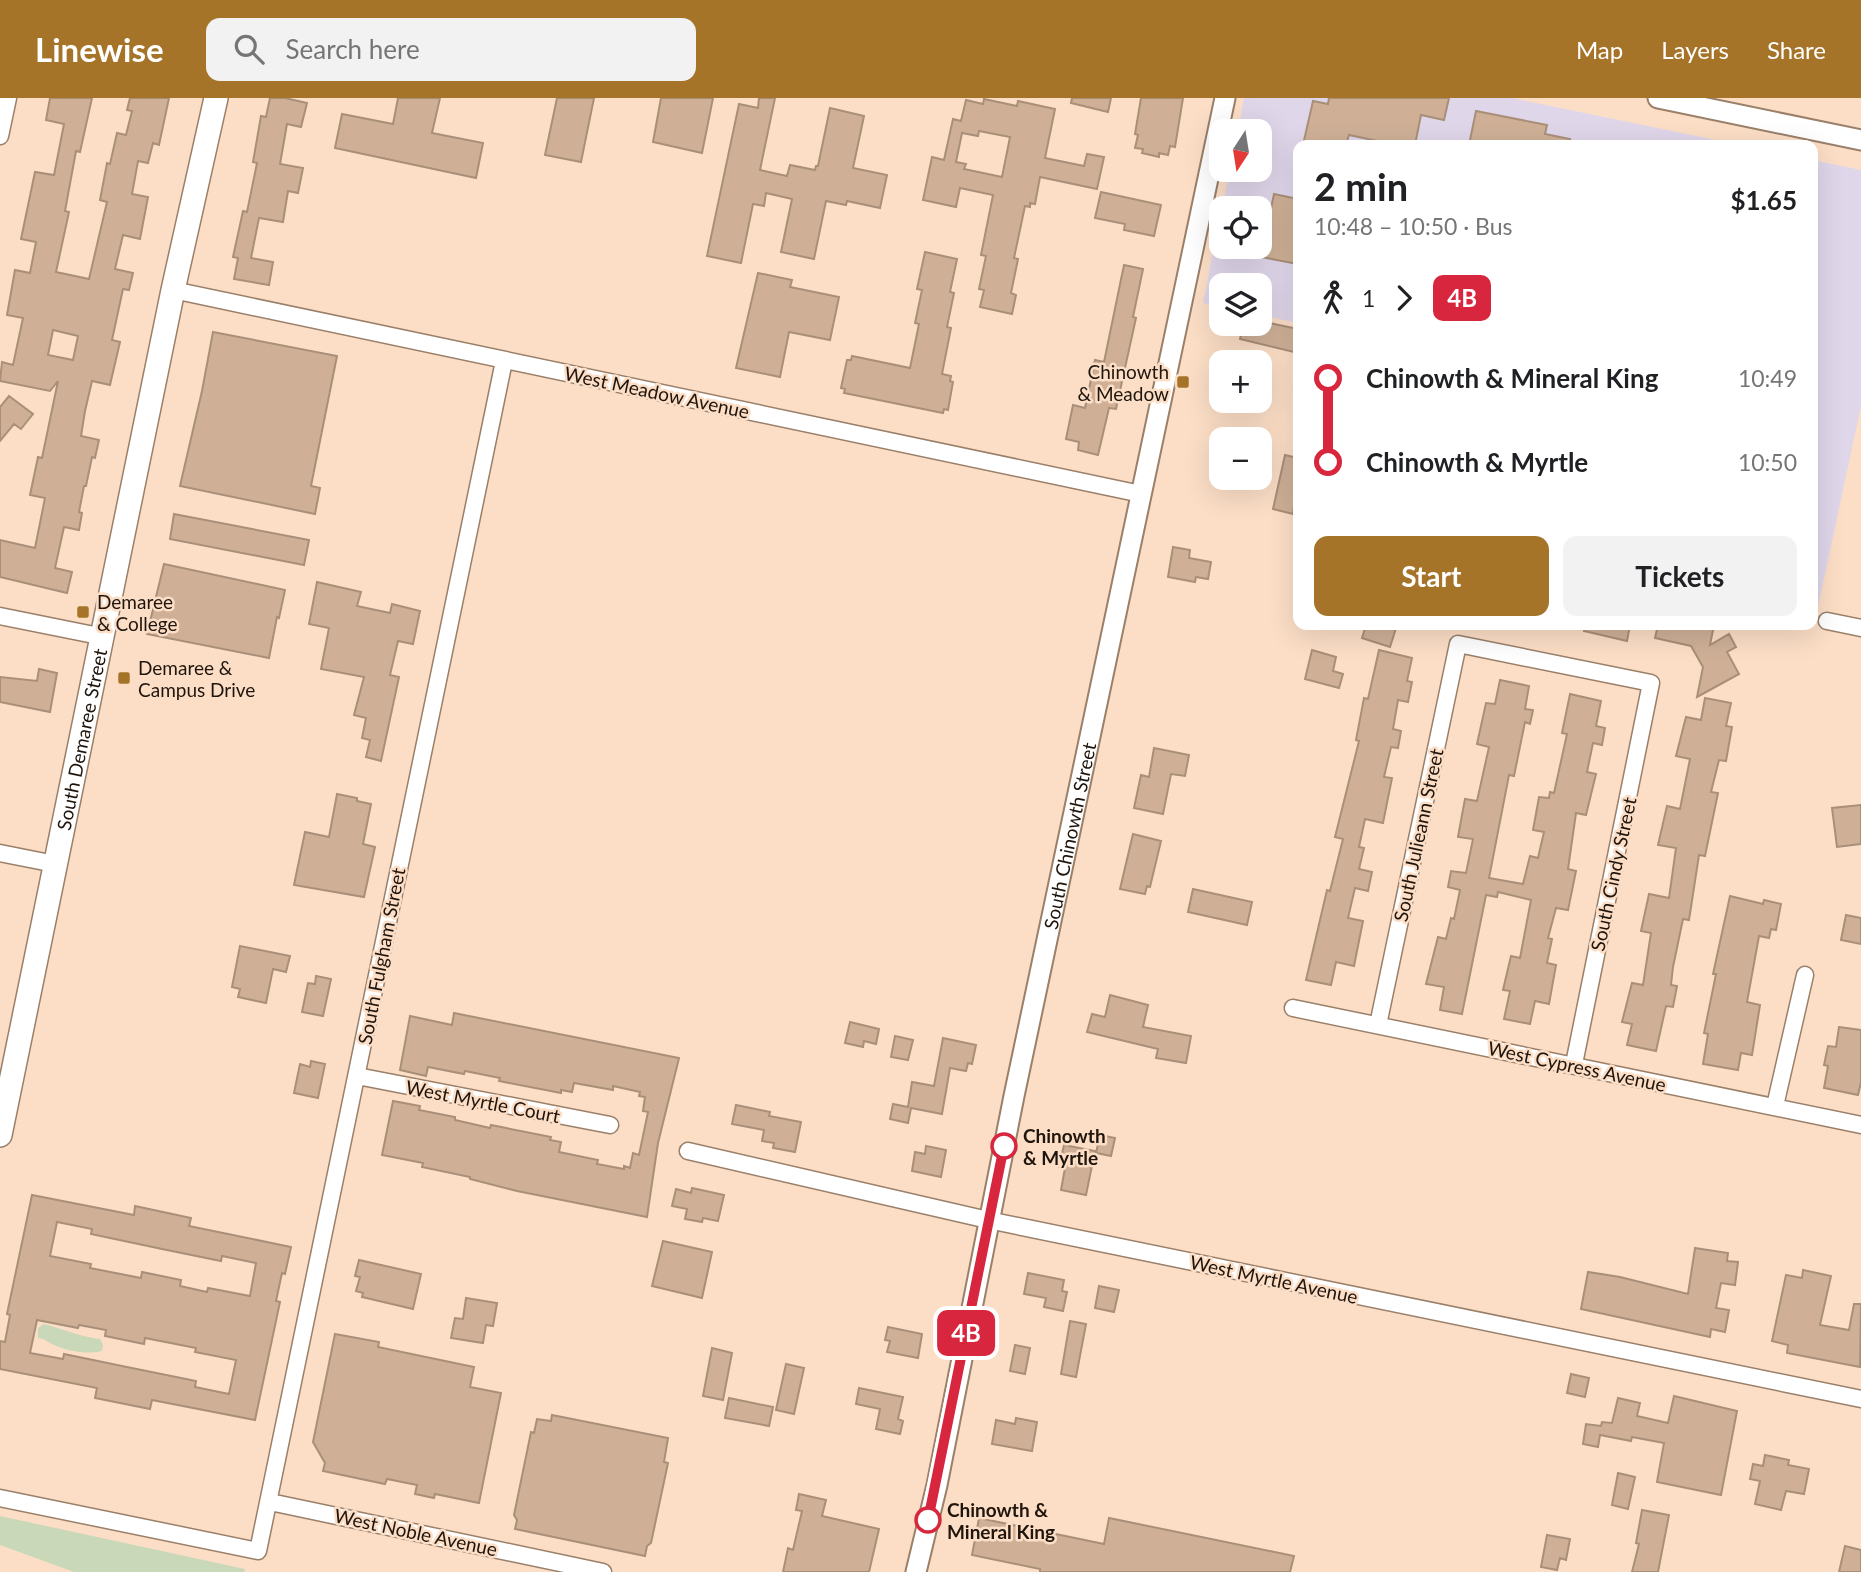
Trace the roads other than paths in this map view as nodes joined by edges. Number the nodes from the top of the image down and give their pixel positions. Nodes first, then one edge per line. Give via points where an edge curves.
1 (8, 98) edge
2 (216, 98) edge
3 (1225, 98) edge
4 (1658, 98) edge
5 (0, 136) edge
6 (1861, 140) edge
7 (173, 290) junction
8 (504, 361) junction
9 (1141, 494) junction
10 (0, 616) edge
11 (1827, 621) dead end
12 (1861, 628) edge
13 (104, 637) junction
14 (1458, 644) joint
15 (0, 853) edge
16 (55, 864) junction
17 (1805, 975) dead end
18 (1293, 1008) dead end
19 (1378, 1025) junction
20 (1574, 1064) junction
21 (357, 1076) junction
22 (1775, 1106) junction
23 (610, 1125) dead end
24 (1861, 1125) edge
25 (0, 1135) edge
26 (688, 1151) dead end
27 (988, 1220) junction
28 (1861, 1399) edge
29 (0, 1498) edge
30 (270, 1502) junction
31 (603, 1572) edge
32 (916, 1572) edge

1 - 5 street
2 - 7 main road, South Demaree Street
3 - 9 street, South Chinowth Street
4 - 6 street
7 - 8 street, West Meadow Avenue
7 - 13 main road, South Demaree Street
8 - 9 street, West Meadow Avenue
8 - 21 street, South Fulgham Street
9 - 27 street, South Chinowth Street
10 - 13 street
11 - 12 street
13 - 16 main road, South Demaree Street
14 - 19 street, South Julieann Street
14 - 20 street, South Cindy Street via 1651,684
15 - 16 street
16 - 25 main road, South Demaree Street
17 - 22 street
18 - 19 street, West Cypress Avenue
19 - 20 street, West Cypress Avenue
20 - 22 street, West Cypress Avenue
21 - 23 street, West Myrtle Court
21 - 30 street, South Fulgham Street
22 - 24 street, West Cypress Avenue
26 - 27 street, West Myrtle Avenue
27 - 28 street, West Myrtle Avenue
27 - 32 street, South Chinowth Street
29 - 30 street, South Fulgham Street via 258,1551
30 - 31 street, West Noble Avenue

